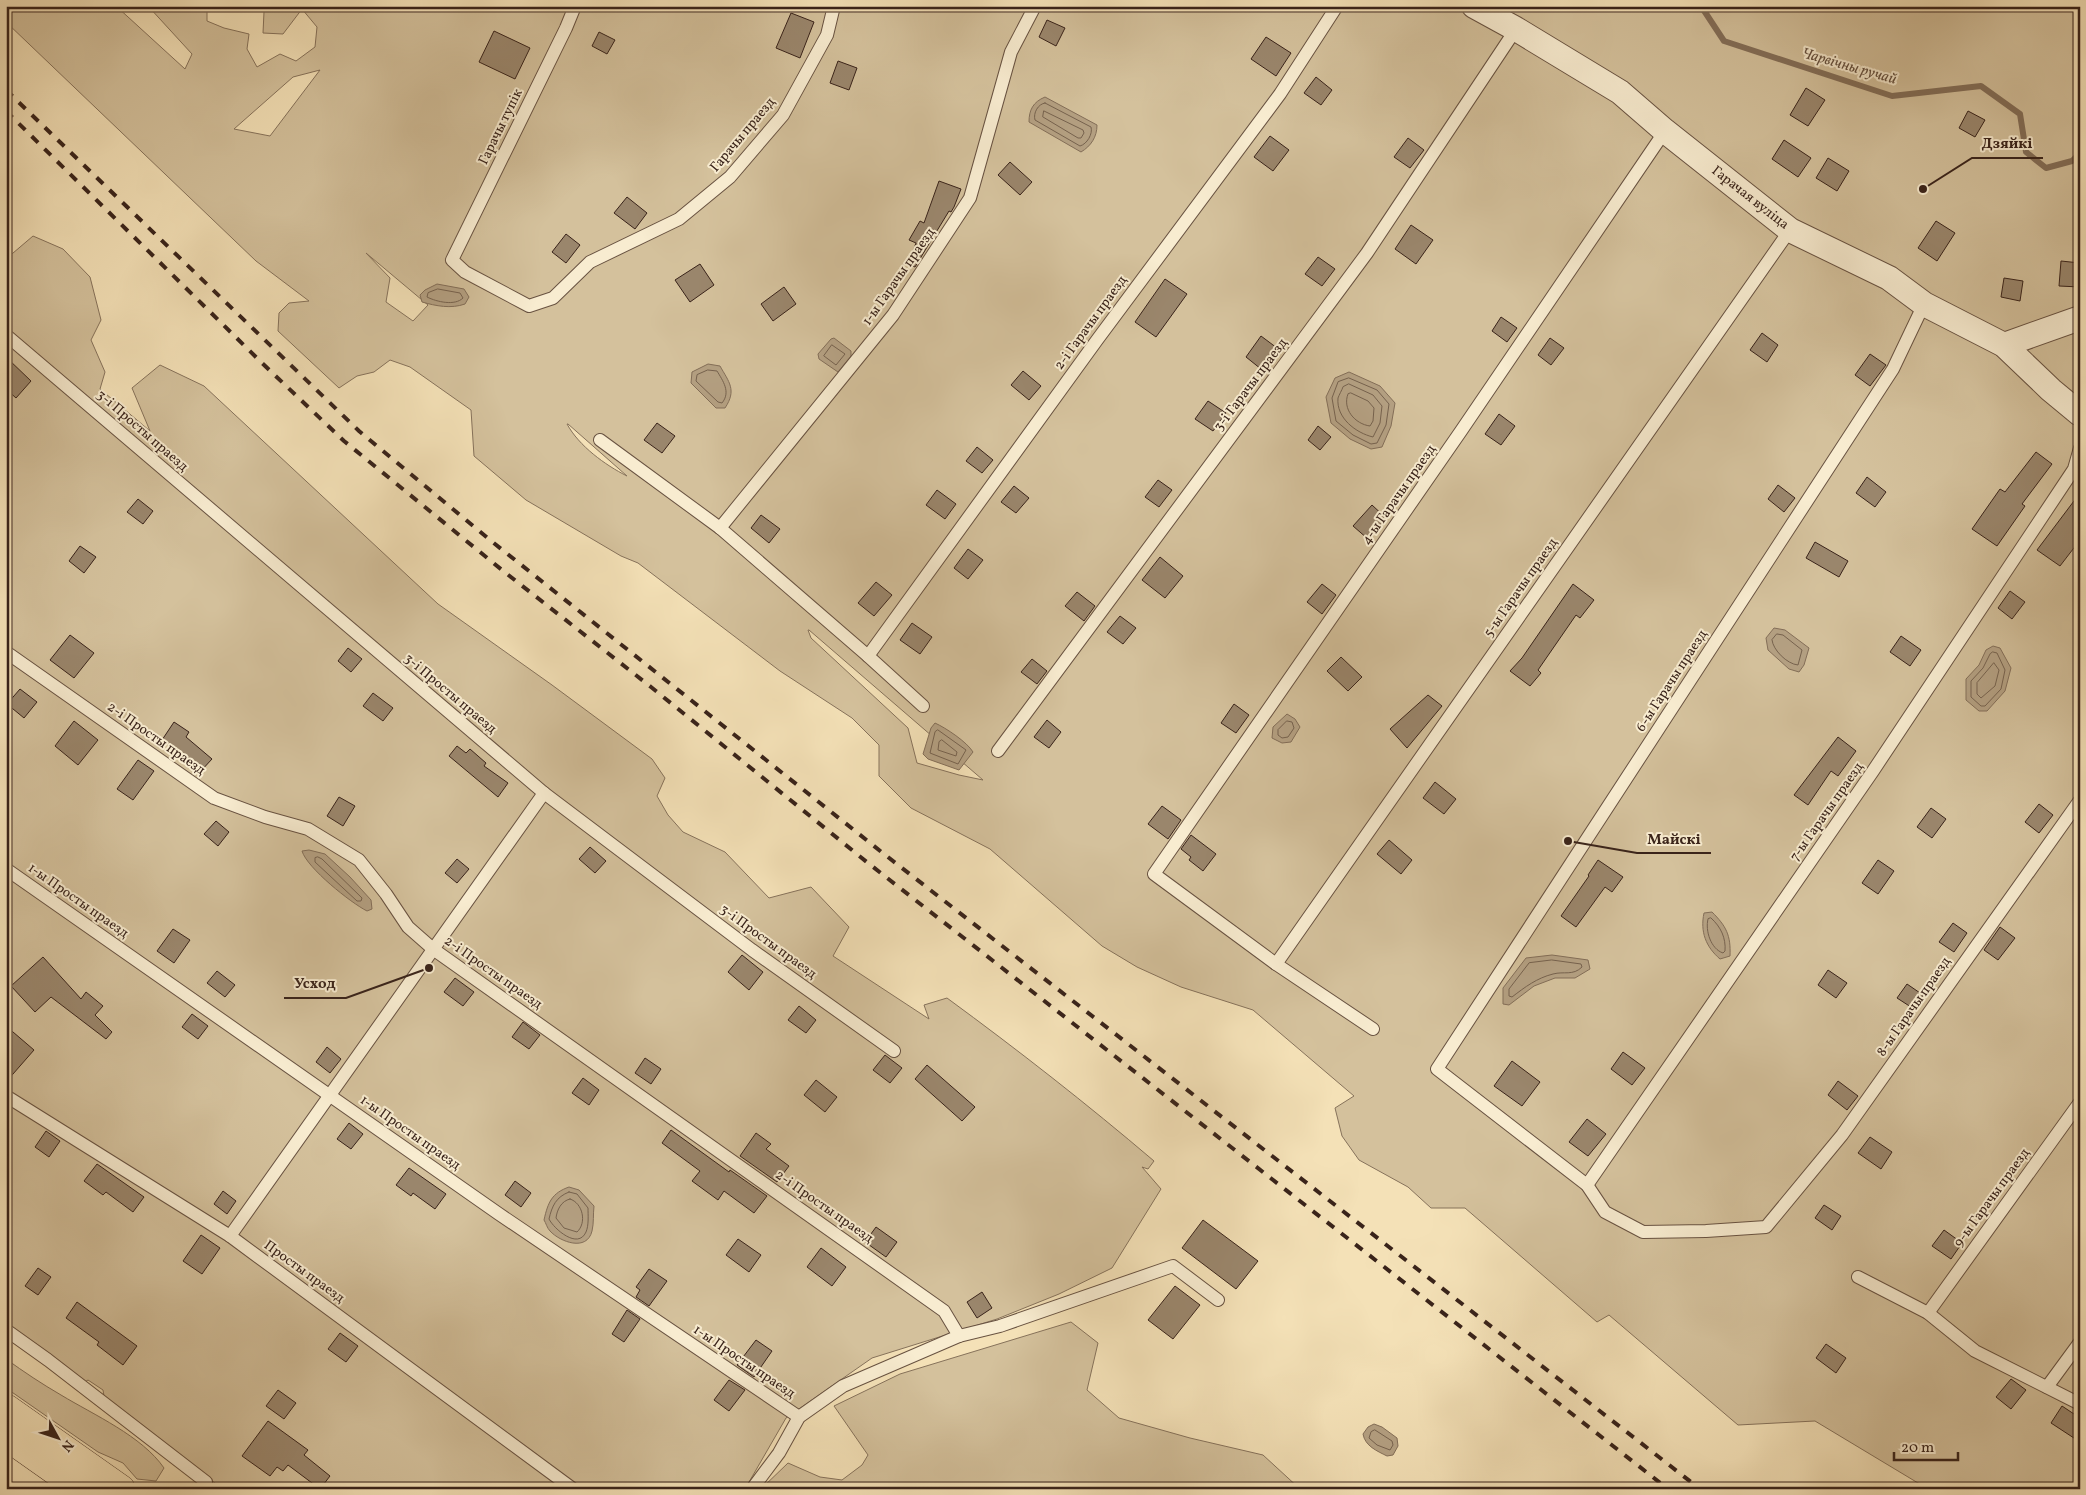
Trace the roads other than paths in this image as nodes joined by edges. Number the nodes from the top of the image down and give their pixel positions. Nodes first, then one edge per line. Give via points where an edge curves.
1 (575, 6) edge
2 (834, 6) edge
3 (1035, 6) edge
4 (1337, 6) edge
5 (1474, 6) edge
6 (1516, 29) junction
7 (1665, 131) junction
8 (1790, 230) junction
9 (1924, 304) junction
10 (529, 306) joint
11 (2080, 318) edge
12 (6, 335) edge
13 (2004, 345) junction
14 (2080, 414) edge
15 (600, 440) dead end
16 (2080, 448) edge
17 (720, 528) junction
18 (6, 652) edge
19 (868, 656) junction
20 (923, 706) dead end
21 (998, 751) dead end
22 (544, 792) junction
23 (2080, 800) edge
24 (6, 869) edge
25 (433, 949) junction
26 (1276, 964) junction
27 (1373, 1029) dead end
28 (894, 1051) dead end
29 (330, 1094) junction
30 (6, 1096) edge
31 (2080, 1102) edge
32 (1587, 1185) junction
33 (230, 1236) junction
34 (1858, 1277) dead end
35 (1218, 1300) dead end
36 (1928, 1313) junction
37 (6, 1330) edge
38 (960, 1336) junction
39 (2080, 1342) edge
40 (2047, 1387) junction
41 (2080, 1404) edge
42 (6, 1408) edge
43 (799, 1417) junction
44 (6, 1436) edge
45 (206, 1482) dead end
46 (82, 1489) edge
47 (121, 1489) edge
48 (573, 1489) edge
49 (752, 1489) edge

1 - 10 lane, Гарачы тупік via 452,260 466,272
2 - 10 lane, Гарачы праезд via 827,35 783,115 730,177 679,219 590,262 553,298
3 - 17 lane, 1-ы Гарачы праезд via 1011,52 970,198 893,315
4 - 19 lane, 2-і Гарачы праезд via 1280,94
5 - 6 street, Гарачая вуліца
6 - 7 street, Гарачая вуліца via 1620,92
6 - 21 lane, 3-і Гарачы праезд via 1367,253
7 - 8 street, Гарачая вуліца
7 - 26 lane, 4-ы Гарачы праезд via 1154,874
8 - 9 street, Гарачая вуліца via 1889,278
8 - 26 lane, 5-ы Гарачы праезд
9 - 13 street, Гарачая вуліца
9 - 32 lane, 6-ы Гарачы праезд via 1894,369 1437,1069
11 - 13 street
12 - 22 lane, 3-і Просты праезд
13 - 14 street, Гарачая вуліца
15 - 17 lane
16 - 32 lane, 7-ы Гарачы праезд via 2074,469 1879,763
17 - 19 lane
18 - 25 lane, 2-і Просты праезд via 214,798 308,829 359,860 408,927
19 - 20 lane
22 - 25 lane
22 - 28 lane, 3-і Просты праезд via 752,950
23 - 32 lane, 8-ы Гарачы праезд via 1842,1135 1766,1227 1643,1232 1605,1212
24 - 29 lane, 1-ы Просты праезд
25 - 29 lane
25 - 38 lane, 2-і Просты праезд via 944,1311
26 - 27 lane
29 - 33 lane
29 - 43 lane, 1-ы Просты праезд via 499,1214
30 - 33 lane, Просты праезд
31 - 36 lane, 9-ы Гарачы праезд
33 - 48 lane, Просты праезд
34 - 36 lane
35 - 38 lane via 1173,1266 1000,1326
36 - 40 lane via 1974,1351
37 - 45 lane
38 - 43 lane via 843,1386
39 - 40 lane
40 - 41 lane
42 - 47 main road
43 - 49 lane via 779,1453
44 - 46 main road

